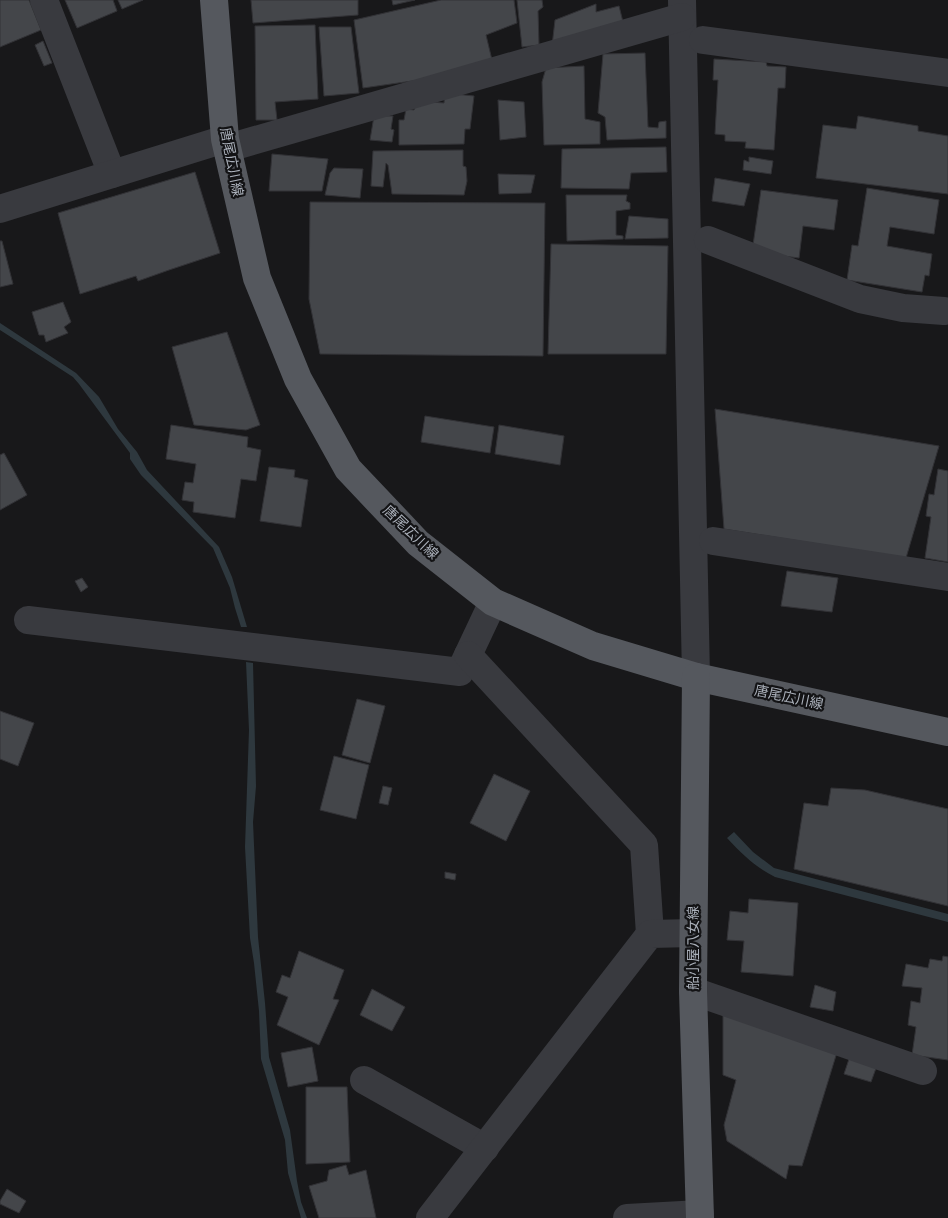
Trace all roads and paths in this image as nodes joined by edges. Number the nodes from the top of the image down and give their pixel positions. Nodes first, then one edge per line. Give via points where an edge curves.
1 (44, 0) edge
2 (214, 0) edge
3 (682, 8) edge
4 (703, 40) dead end
5 (948, 73) edge
6 (227, 143) junction
7 (112, 174) junction
8 (0, 209) edge
9 (708, 240) dead end
10 (944, 311) dead end
11 (713, 541) dead end
12 (948, 577) edge
13 (493, 602) junction
14 (28, 620) dead end
15 (468, 655) junction
16 (696, 677) junction
17 (948, 732) edge
18 (693, 933) junction
19 (650, 934) junction
20 (693, 991) junction
21 (923, 1071) dead end
22 (364, 1080) dead end
23 (484, 1148) junction
24 (700, 1216) edge
25 (430, 1218) edge
26 (627, 1218) edge

1 - 7 street
2 - 6 main road, 唐尾広川線
3 - 6 street
3 - 16 street
4 - 5 street
6 - 7 street
6 - 13 main road, 唐尾広川線 via 257,278 298,379 348,469 418,543
7 - 8 street
9 - 10 street via 860,299 903,308
11 - 12 street
13 - 15 street
13 - 16 main road, 唐尾広川線 via 593,646
14 - 15 street via 460,672
15 - 19 street via 644,845
16 - 17 main road, 唐尾広川線
16 - 18 main road, 船小屋八女線
18 - 19 street
18 - 20 main road, 船小屋八女線
19 - 23 street
20 - 21 street
20 - 24 main road, 船小屋八女線
22 - 23 street
23 - 25 street
24 - 26 street

